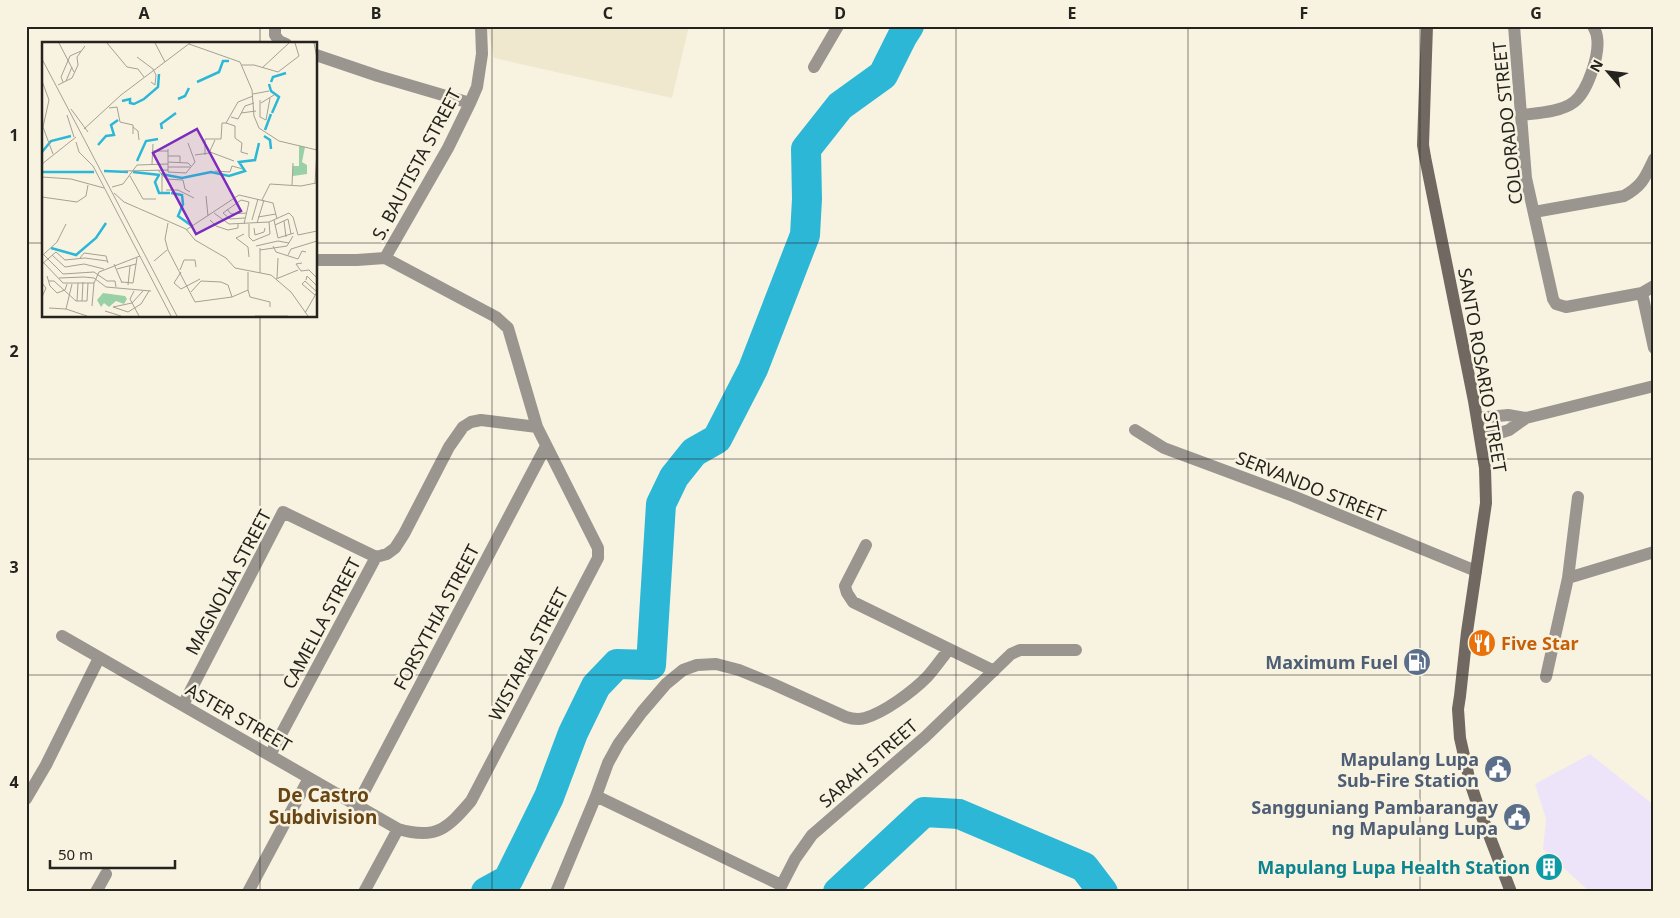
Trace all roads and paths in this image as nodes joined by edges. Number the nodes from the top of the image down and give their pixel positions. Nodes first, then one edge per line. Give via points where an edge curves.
1 (275, 26) edge
2 (481, 26) edge
3 (838, 26) edge
4 (1427, 26) edge
5 (1514, 26) edge
6 (1594, 26) edge
7 (281, 42) edge
8 (318, 56) edge
9 (814, 67) dead end
10 (470, 103) junction
11 (1522, 115) junction
12 (1654, 159) edge
13 (1534, 212) junction
14 (385, 258) junction
15 (318, 260) edge
16 (1654, 286) edge
17 (1642, 293) junction
18 (1654, 348) edge
19 (1654, 386) edge
20 (1478, 418) junction
21 (1526, 418) junction
22 (537, 427) junction
23 (1135, 430) dead end
24 (1481, 439) junction
25 (546, 446) junction
26 (1578, 497) dead end
27 (866, 545) dead end
28 (1654, 552) edge
29 (376, 557) junction
30 (1476, 572) junction
31 (1568, 578) junction
32 (62, 636) dead end
33 (949, 649) junction
34 (1076, 650) dead end
35 (100, 658) junction
36 (994, 671) junction
37 (1546, 677) dead end
38 (182, 705) junction
39 (270, 755) junction
40 (309, 778) junction
41 (596, 796) junction
42 (26, 799) edge
43 (357, 805) junction
44 (398, 829) junction
45 (106, 874) dead end
46 (779, 889) edge
47 (561, 890) edge
48 (96, 892) edge
49 (248, 892) edge
50 (364, 892) edge
51 (1511, 892) edge

1 - 7 street via 275,35
2 - 10 street, S. BAUTISTA STREET via 482,54 477,87
3 - 9 street
4 - 20 street, SANTO ROSARIO STREET via 1423,145
5 - 11 street, COLORADO STREET
6 - 11 street via 1598,38 1596,61 1575,102 1551,112
8 - 10 street
10 - 14 street, S. BAUTISTA STREET
11 - 13 street, COLORADO STREET via 1526,178
12 - 13 street via 1637,189 1624,196
13 - 17 street, COLORADO STREET via 1551,294 1556,304 1566,307
14 - 15 street, S. BAUTISTA STREET
14 - 22 street, S. BAUTISTA STREET via 496,317 508,328
16 - 17 street
17 - 18 street
19 - 21 street
20 - 21 street via 1508,415
20 - 24 street, SANTO ROSARIO STREET
21 - 24 street via 1509,430
22 - 25 street, S. BAUTISTA STREET
22 - 29 street, CAMELLA STREET via 481,420 463,427 395,548
23 - 30 street, SERVANDO STREET via 1164,448 1293,496
24 - 30 street, SANTO ROSARIO STREET via 1486,502
25 - 43 street, FORSYTHIA STREET
25 - 44 street, WISTARIA STREET via 594,538 598,558 471,801 456,818 430,834
26 - 31 street
27 - 33 street via 845,586 850,597 873,612
28 - 31 street
29 - 38 street, MAGNOLIA STREET via 284,512
29 - 39 street, CAMELLA STREET
30 - 51 street, SANTO ROSARIO STREET via 1458,709 1460,738 1476,800
31 - 37 street
32 - 35 street, ASTER STREET
33 - 36 street
33 - 41 street via 914,689 878,712 854,720 738,670 716,664 683,670 666,684 619,744
34 - 36 street, SARAH STREET via 1020,650 1011,654
35 - 38 street, ASTER STREET
35 - 42 street
36 - 46 street, SARAH STREET via 925,737 812,835
38 - 39 street, ASTER STREET
39 - 40 street, ASTER STREET
40 - 43 street, ASTER STREET
40 - 49 street
41 - 46 street
41 - 47 street
43 - 44 street, ASTER STREET
44 - 50 street
45 - 48 street

